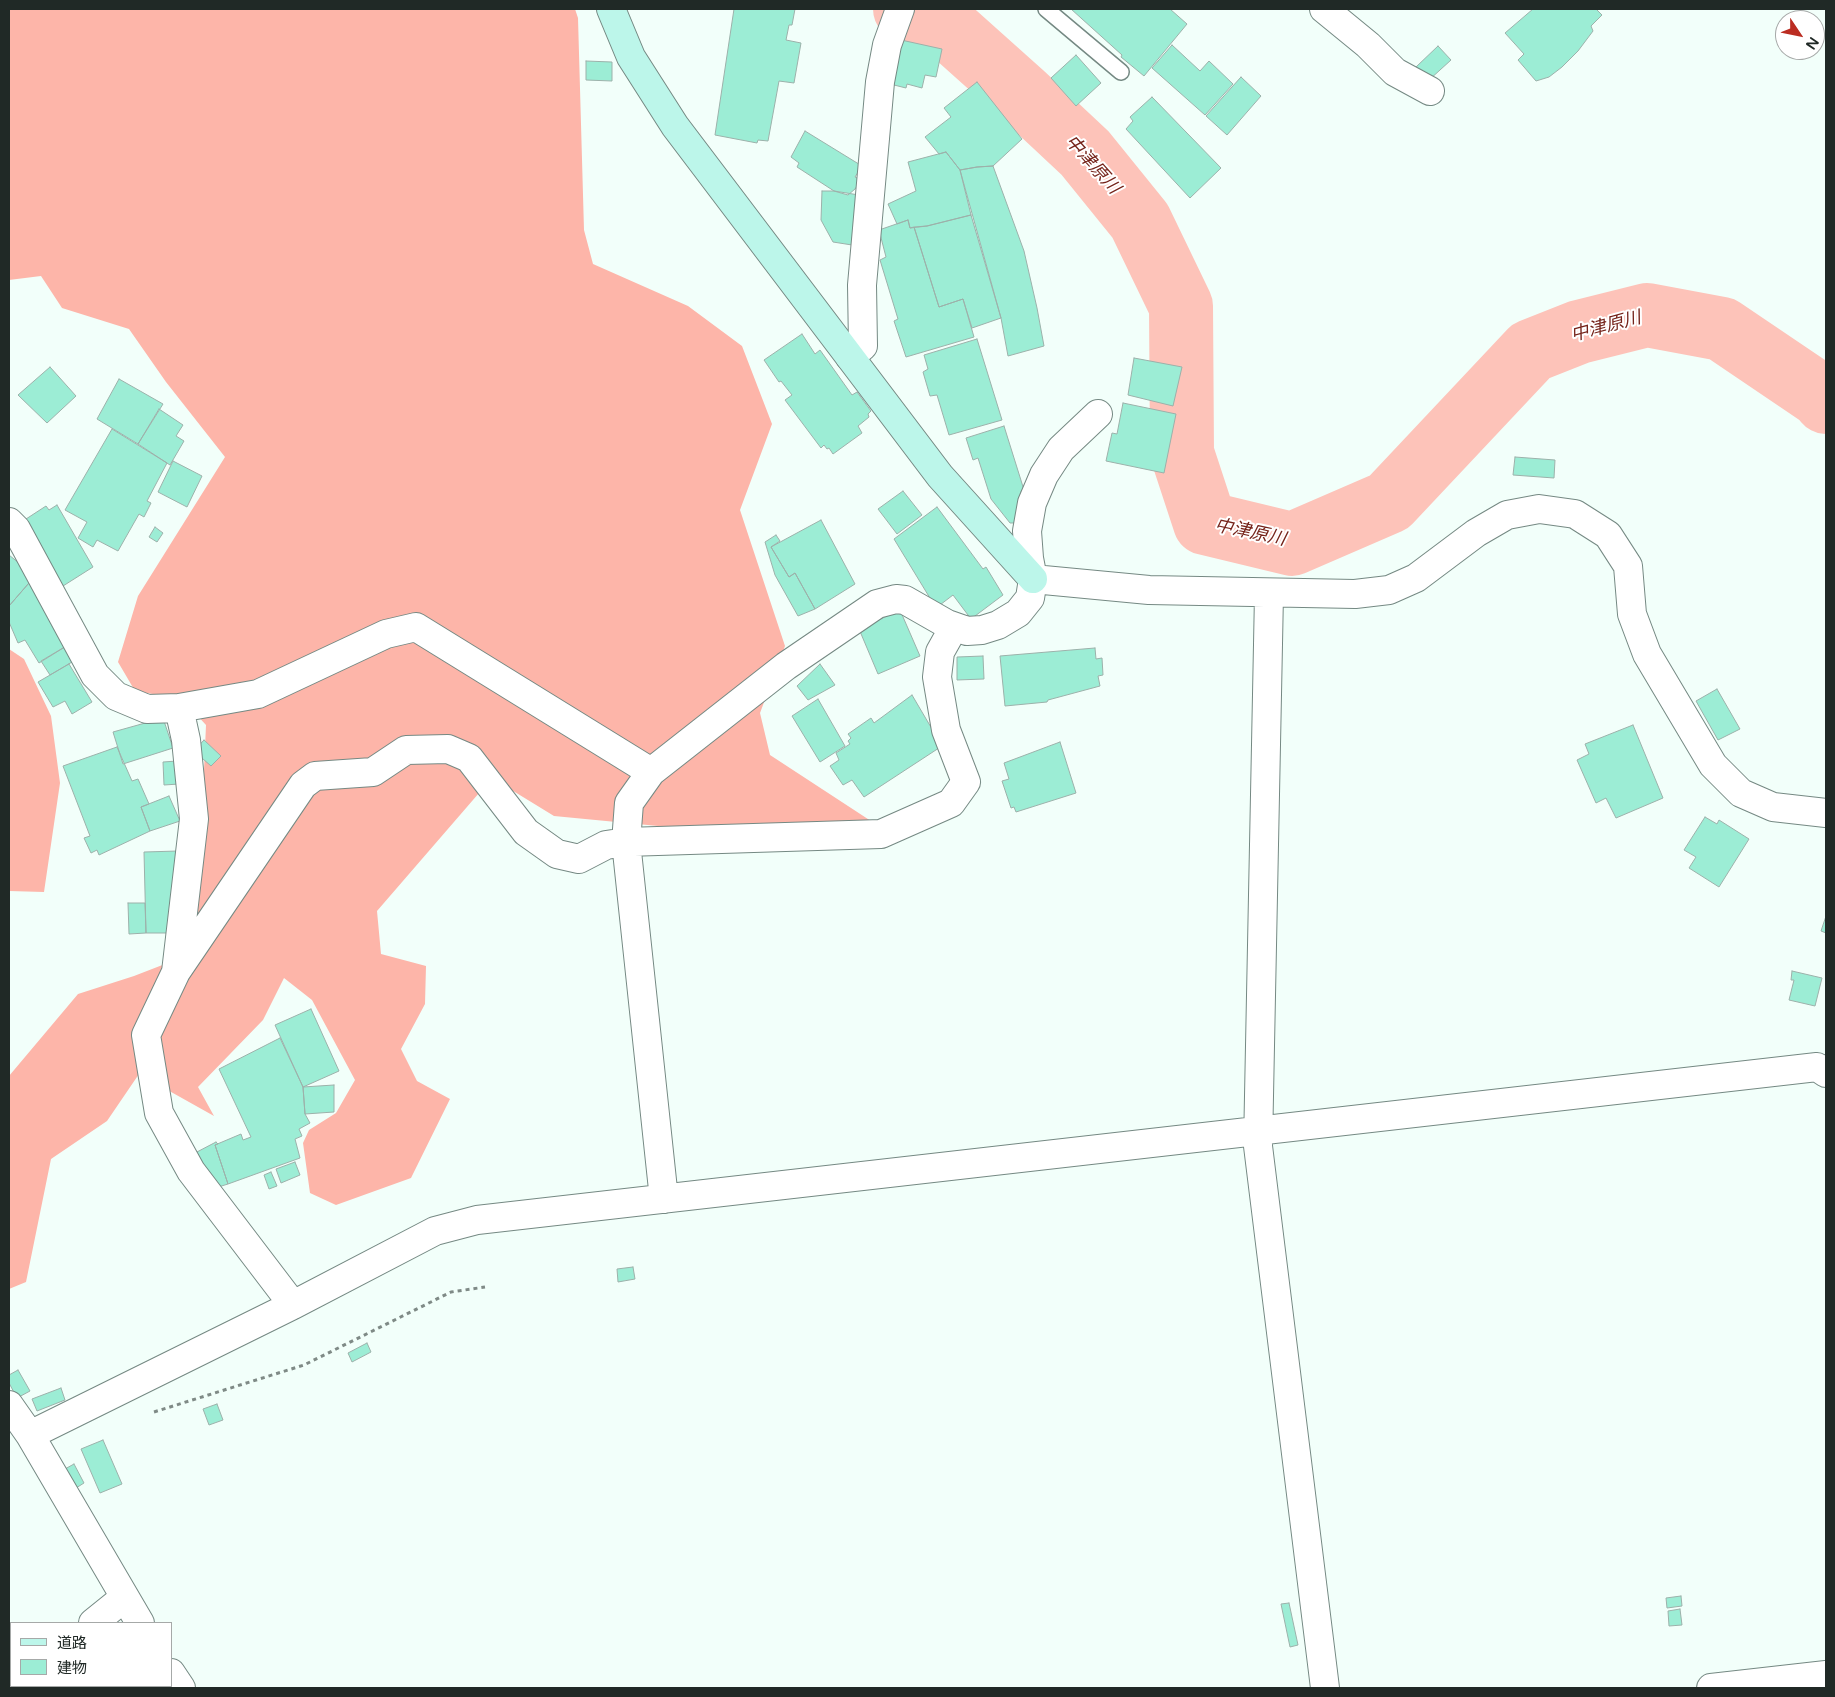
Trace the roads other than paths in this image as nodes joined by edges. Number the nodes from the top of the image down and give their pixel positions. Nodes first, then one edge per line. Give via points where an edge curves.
1 (611, 9) edge
2 (900, 9) edge
3 (1046, 9) edge
4 (1324, 9) edge
5 (1121, 72) dead end
6 (1430, 91) dead end
7 (850, 357) junction
8 (1098, 414) dead end
9 (9, 522) edge
10 (1034, 579) junction
11 (1270, 594) junction
12 (954, 627) junction
13 (179, 708) junction
14 (651, 772) junction
15 (1826, 813) edge
16 (626, 842) junction
17 (176, 972) junction
18 (1826, 1073) edge
19 (1259, 1131) junction
20 (664, 1199) junction
21 (293, 1305) junction
22 (9, 1405) edge
23 (30, 1435) junction
24 (124, 1598) junction
25 (95, 1622) edge
26 (139, 1622) edge
27 (172, 1674) edge
28 (1826, 1675) edge
29 (181, 1688) edge
30 (1325, 1688) edge
31 (1711, 1688) edge

1 - 7 street via 630,56 675,126
2 - 7 street via 887,44 880,82 862,285 863,346
3 - 5 lane
4 - 6 street via 1368,45 1394,72
7 - 10 street via 940,476
8 - 10 street via 1061,450 1032,503 1027,531
9 - 13 street via 16,529 95,675 116,696 147,709
10 - 11 street via 1149,590
10 - 12 street via 1030,598 1018,613 982,630 967,631
11 - 15 street via 1355,594 1389,590 1416,578 1506,515 1539,509 1574,514 1608,535 1628,566 1632,614 1647,654 1712,765 1741,793 1772,807
11 - 19 street
12 - 14 street via 905,600 877,604 786,666
12 - 16 street via 940,652 937,677 946,730 966,782 951,803 881,834
13 - 14 street via 258,694 386,634 416,627
13 - 17 street via 186,740 194,819
14 - 16 street via 628,803
16 - 17 street via 606,844 579,859 558,854 526,832 469,758 448,749 406,750 372,772 315,776 304,785
16 - 20 street
17 - 21 street via 146,1035 159,1113 191,1171
18 - 19 street via 1818,1067
19 - 20 street
19 - 30 street via 1258,1146
20 - 21 street via 478,1220 435,1231
21 - 23 street
22 - 23 street
23 - 24 street
24 - 25 street
24 - 26 street
27 - 29 street
28 - 31 street

